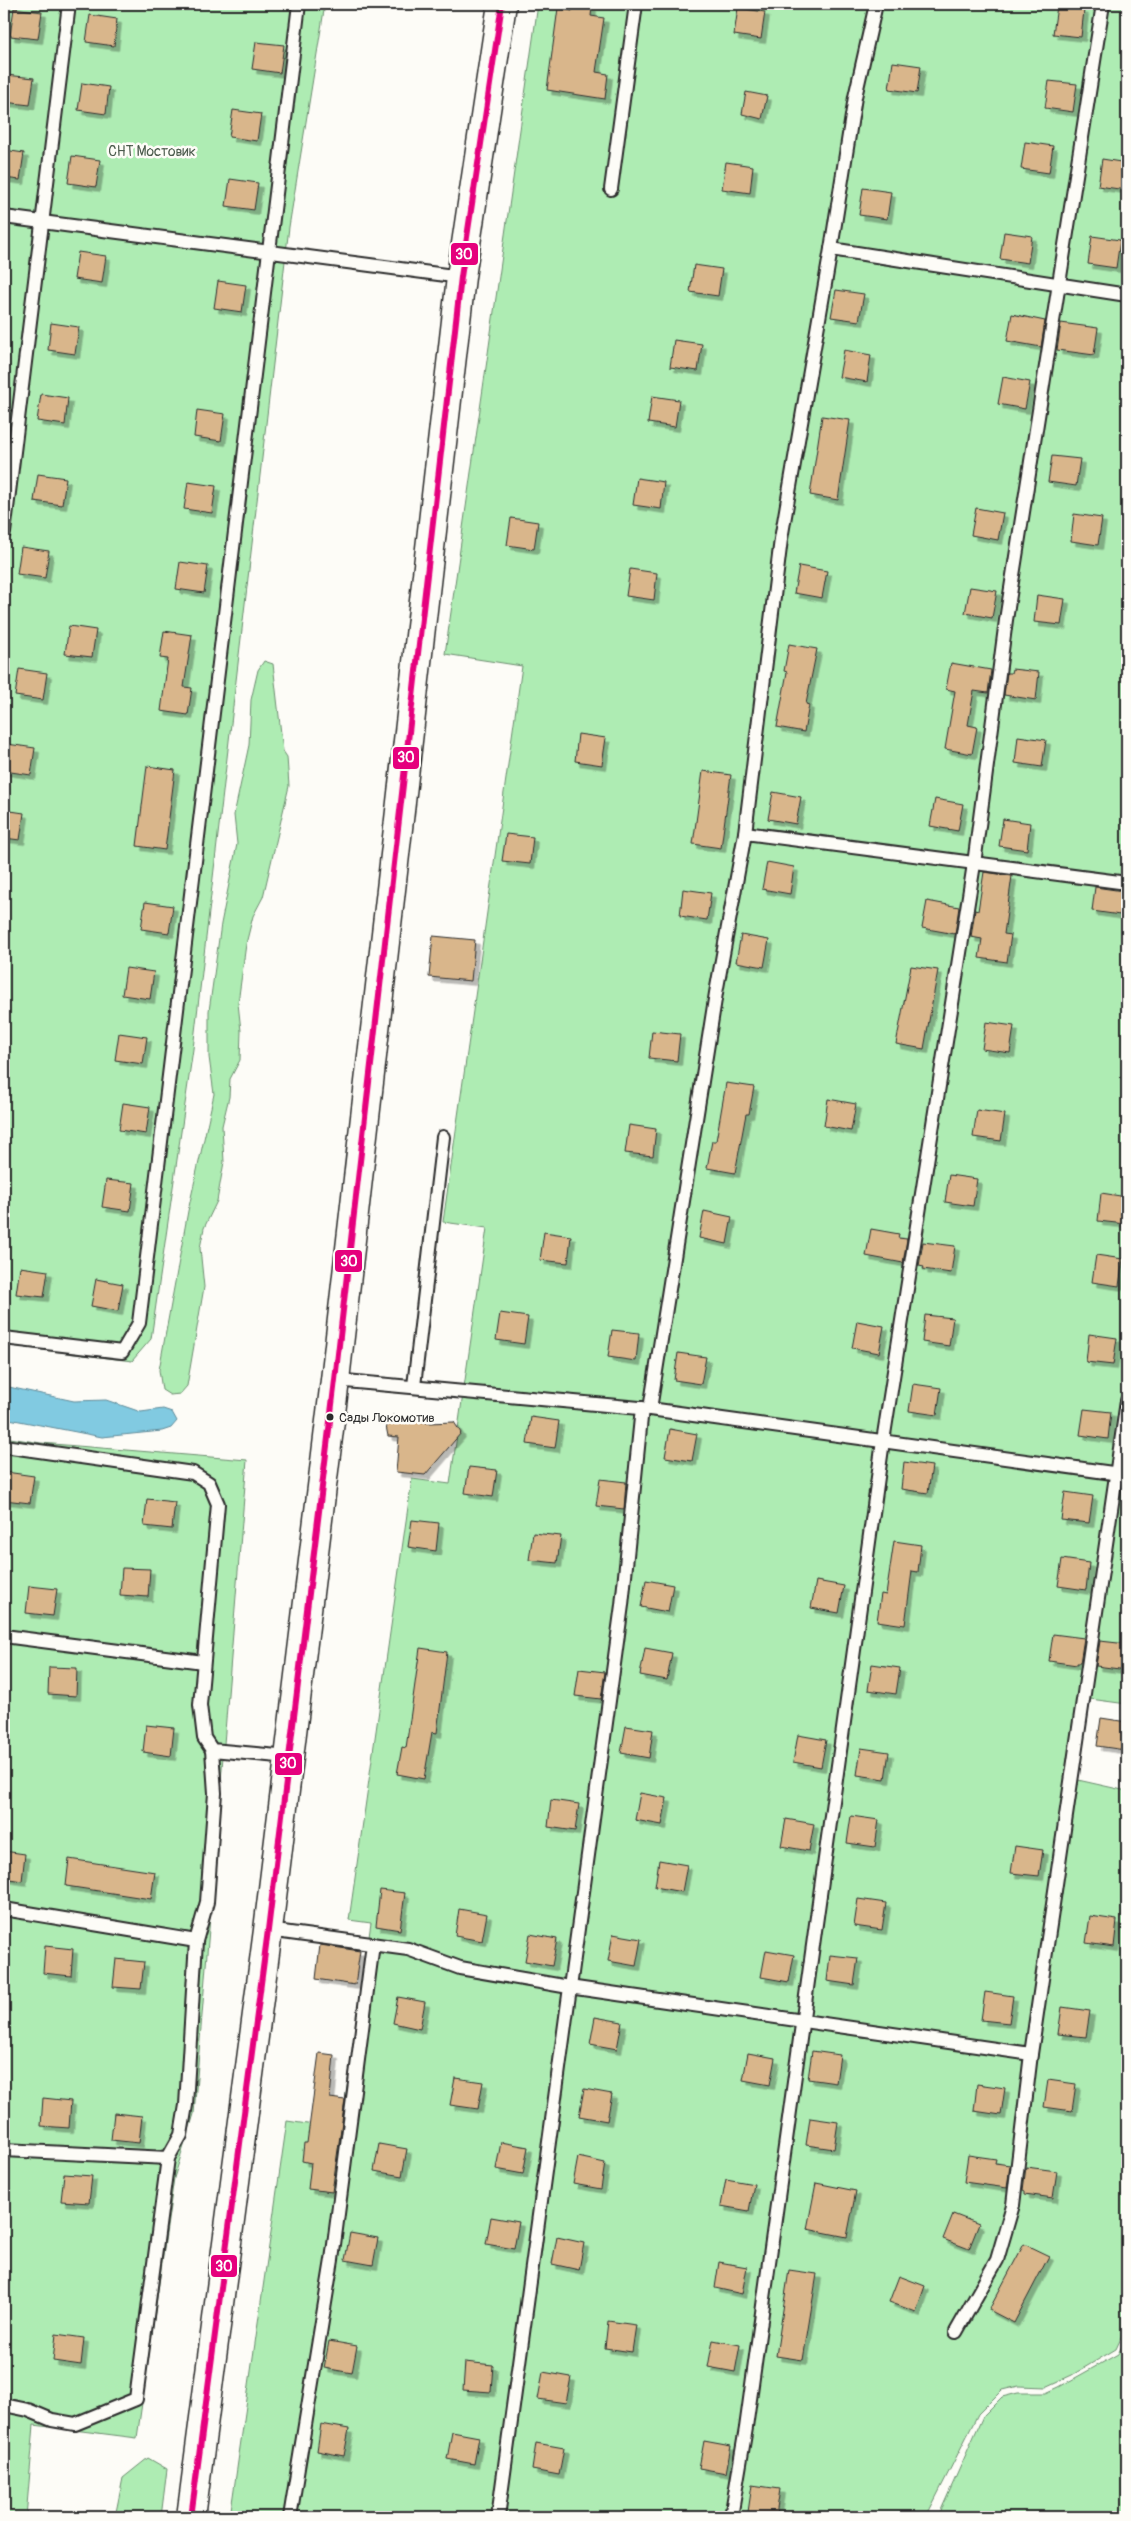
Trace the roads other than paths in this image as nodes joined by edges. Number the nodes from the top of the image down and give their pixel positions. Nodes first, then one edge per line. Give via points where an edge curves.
1 (69, 4) edge
2 (299, 4) edge
3 (502, 4) edge
4 (636, 4) edge
5 (876, 4) edge
6 (1103, 4) edge
7 (611, 189) dead end
8 (4, 217) edge
9 (42, 222) junction
10 (831, 249) junction
11 (268, 251) junction
12 (461, 277) junction
13 (1059, 284) junction
14 (1127, 295) edge
15 (4, 534) edge
16 (745, 833) junction
17 (974, 864) junction
18 (1127, 883) edge
19 (443, 1137) dead end
20 (4, 1338) edge
21 (335, 1380) junction
22 (414, 1386) junction
23 (1127, 1401) edge
24 (646, 1408) junction
25 (883, 1441) junction
26 (4, 1446) edge
27 (1122, 1474) edge
28 (4, 1636) edge
29 (203, 1662) junction
30 (212, 1750) junction
31 (289, 1757) junction
32 (4, 1909) edge
33 (268, 1930) junction
34 (196, 1941) junction
35 (373, 1944) junction
36 (570, 1987) junction
37 (802, 2020) junction
38 (1031, 2054) junction
39 (4, 2150) edge
40 (168, 2158) junction
41 (956, 2332) dead end
42 (4, 2405) edge
43 (191, 2517) edge
44 (290, 2517) edge
45 (498, 2517) edge
46 (731, 2517) edge

1 - 9 lane
2 - 11 lane
3 - 12 main road
4 - 7 lane
5 - 10 lane via 854,97
6 - 13 lane
8 - 9 lane
9 - 11 lane
9 - 15 lane
10 - 13 lane
10 - 16 lane via 781,539
11 - 12 lane
11 - 20 lane via 139,1323 122,1352
12 - 21 main road
13 - 14 lane
13 - 17 lane via 1006,620
16 - 17 lane
16 - 24 lane
17 - 18 lane
17 - 25 lane
19 - 22 lane
21 - 22 lane
21 - 31 main road
22 - 24 lane
23 - 27 lane
24 - 25 lane
24 - 36 lane
25 - 27 lane
25 - 37 lane
26 - 29 lane via 193,1473 209,1483 218,1504
27 - 38 lane
28 - 29 lane
29 - 30 lane via 200,1705 204,1738
30 - 31 lane
30 - 34 lane via 215,1793 207,1902
31 - 33 main road
32 - 34 lane
33 - 35 lane
33 - 43 main road
34 - 40 lane via 186,2105 181,2135
35 - 36 lane via 408,1949 460,1968
35 - 44 lane via 332,2260
36 - 37 lane
36 - 45 lane
37 - 38 lane
37 - 46 lane
38 - 41 lane via 1013,2205 997,2260
39 - 40 lane
40 - 42 lane via 136,2399 75,2424

